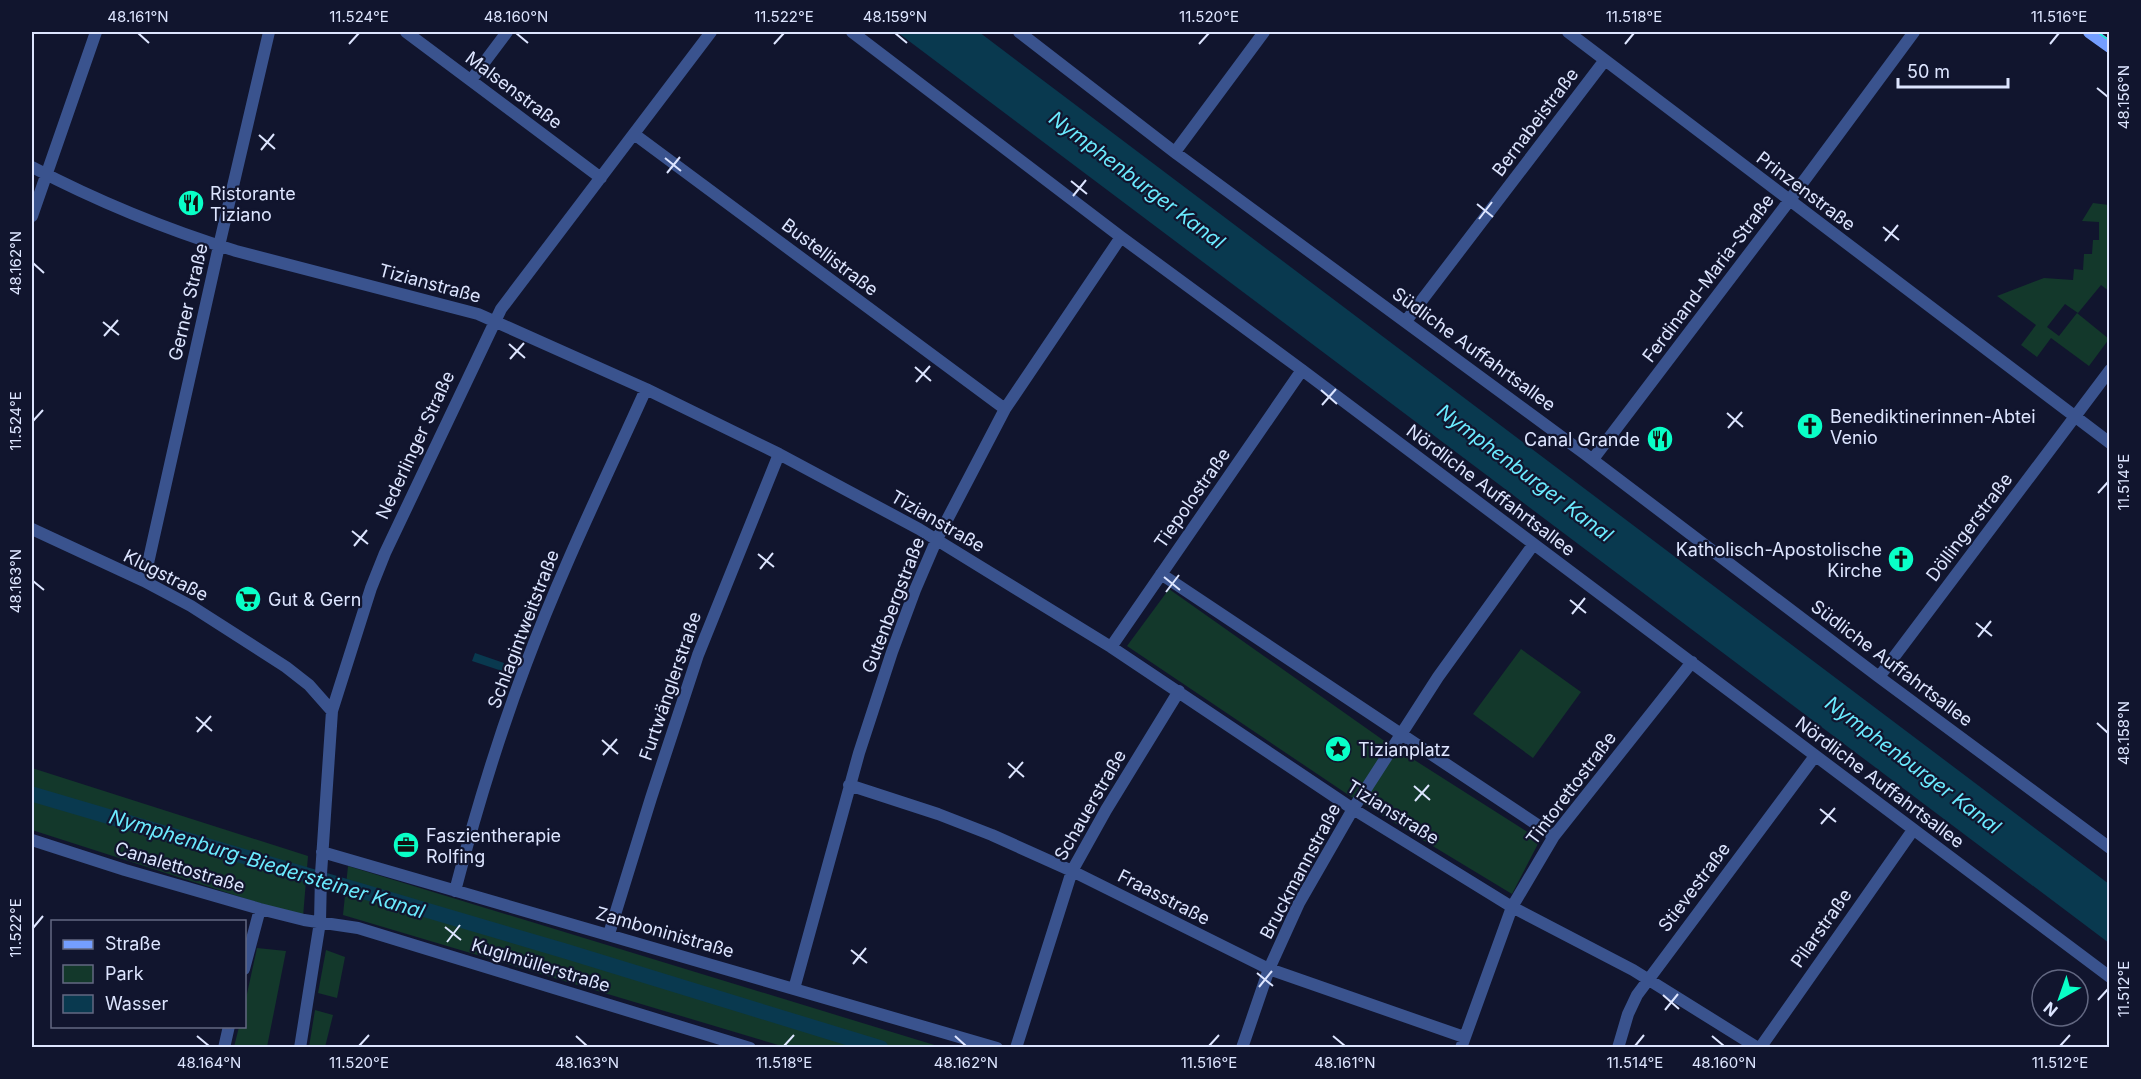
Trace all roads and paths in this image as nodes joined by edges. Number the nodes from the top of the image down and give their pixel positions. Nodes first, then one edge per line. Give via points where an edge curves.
1 (96, 32) edge
2 (269, 32) edge
3 (406, 32) edge
4 (507, 32) edge
5 (711, 32) edge
6 (852, 32) edge
7 (1019, 32) edge
8 (1264, 32) edge
9 (1568, 32) edge
10 (1914, 32) edge
11 (2089, 32) edge
12 (2109, 47) edge
13 (1605, 60) junction
14 (471, 80) junction
15 (634, 134) junction
16 (1175, 152) junction
17 (32, 167) edge
18 (47, 174) junction
19 (601, 178) junction
20 (1789, 201) junction
21 (32, 216) edge
22 (1120, 237) junction
23 (219, 246) junction
24 (1406, 321) junction
25 (494, 322) junction
26 (1302, 370) junction
27 (2109, 370) edge
28 (646, 388) junction
29 (1005, 409) junction
30 (2075, 416) junction
31 (2109, 443) edge
32 (779, 454) junction
33 (1593, 459) junction
34 (32, 529) edge
35 (936, 541) junction
36 (1533, 544) junction
37 (1161, 574) junction
38 (144, 581) junction
39 (1111, 647) junction
40 (1692, 662) junction
41 (1880, 677) junction
42 (1179, 692) junction
43 (332, 711) junction
44 (1401, 735) junction
45 (1815, 756) junction
46 (849, 785) junction
47 (1353, 809) junction
48 (1913, 830) junction
49 (1554, 836) junction
50 (32, 840) edge
51 (2109, 848) edge
52 (322, 852) junction
53 (1072, 871) junction
54 (455, 891) junction
55 (1512, 907) junction
56 (260, 909) junction
57 (320, 922) junction
58 (609, 934) junction
59 (246, 962) edge
60 (1269, 969) junction
61 (2109, 977) edge
62 (1648, 980) junction
63 (794, 989) junction
64 (229, 1028) edge
65 (1462, 1042) edge
66 (224, 1047) edge
67 (300, 1047) edge
68 (750, 1047) edge
69 (997, 1047) edge
70 (1016, 1047) edge
71 (1242, 1047) edge
72 (1618, 1047) edge
73 (1759, 1047) edge

1 - 18 street
2 - 23 street, Gerner Straße
3 - 14 street, Malsenstraße
4 - 14 street
5 - 15 street, Nederlinger Straße
6 - 22 street, Nördliche Auffahrtsallee
7 - 16 street, Südliche Auffahrtsallee
8 - 16 street
9 - 13 street, Prinzenstraße
10 - 20 street, Ferdinand-Maria-Straße
11 - 12 main road
13 - 20 street, Prinzenstraße
13 - 24 street, Bernabeistraße
14 - 19 street, Malsenstraße
15 - 19 street, Nederlinger Straße
15 - 29 street, Bustellistraße
16 - 24 street, Südliche Auffahrtsallee
17 - 18 street, Tizianstraße
18 - 21 street
18 - 23 street, Tizianstraße via 128,212
19 - 25 street, Nederlinger Straße
20 - 30 street, Prinzenstraße
20 - 33 street, Ferdinand-Maria-Straße
22 - 26 street, Nördliche Auffahrtsallee
22 - 29 street, Gutenbergstraße
23 - 25 street, Tizianstraße via 466,309
23 - 38 street, Gerner Straße
24 - 33 street, Südliche Auffahrtsallee
25 - 28 street, Tizianstraße
25 - 43 street, Nederlinger Straße via 370,588
26 - 36 street, Nördliche Auffahrtsallee
26 - 37 street, Tiepolostraße
27 - 30 street, Döllingerstraße
28 - 32 street, Tizianstraße
28 - 54 street, Schlagintweitstraße via 525,666
29 - 35 street, Gutenbergstraße
30 - 31 street, Prinzenstraße
30 - 41 street, Döllingerstraße
32 - 35 street, Tizianstraße
32 - 58 street, Furtwänglerstraße via 692,673
33 - 41 street, Südliche Auffahrtsallee
34 - 38 street, Klugstraße
35 - 39 street, Tizianstraße
35 - 46 street, Gutenbergstraße via 892,652
36 - 40 street, Nördliche Auffahrtsallee
36 - 44 street, Bruckmannstraße
37 - 39 street, Tiepolostraße
37 - 44 street
38 - 43 street, Klugstraße via 286,667
39 - 42 street, Tizianstraße
40 - 45 street, Nördliche Auffahrtsallee
40 - 49 street, Tintorettostraße
41 - 51 street, Südliche Auffahrtsallee
42 - 47 street, Tizianstraße
42 - 53 street, Schauerstraße
43 - 52 street, Nederlinger Straße
44 - 47 street, Bruckmannstraße
44 - 49 street
45 - 48 street, Nördliche Auffahrtsallee
45 - 62 street, Stievestraße
46 - 53 street, Fraasstraße via 938,814
46 - 63 street, Gutenbergstraße
47 - 55 street, Tizianstraße
47 - 60 street, Bruckmannstraße via 1299,903
48 - 61 street, Nördliche Auffahrtsallee
48 - 73 street, Pilarstraße
49 - 55 street, Tintorettostraße
50 - 56 street, Canalettostraße
52 - 54 street, Zamboninistraße
52 - 57 street, Nederlinger Straße
53 - 60 street, Fraasstraße
53 - 70 street, Schauerstraße
54 - 58 street, Zamboninistraße
55 - 62 street, Tizianstraße
55 - 65 street, Tintorettostraße
56 - 57 street, Canalettostraße
56 - 59 street
57 - 67 street, Nederlinger Straße
57 - 68 street, Kuglmüllerstraße via 358,928
58 - 63 street, Zamboninistraße
60 - 65 street, Fraasstraße
60 - 71 street, Bruckmannstraße
62 - 72 street, Stievestraße via 1628,1014
62 - 73 street, Tizianstraße
63 - 69 street, Zamboninistraße
64 - 66 street

